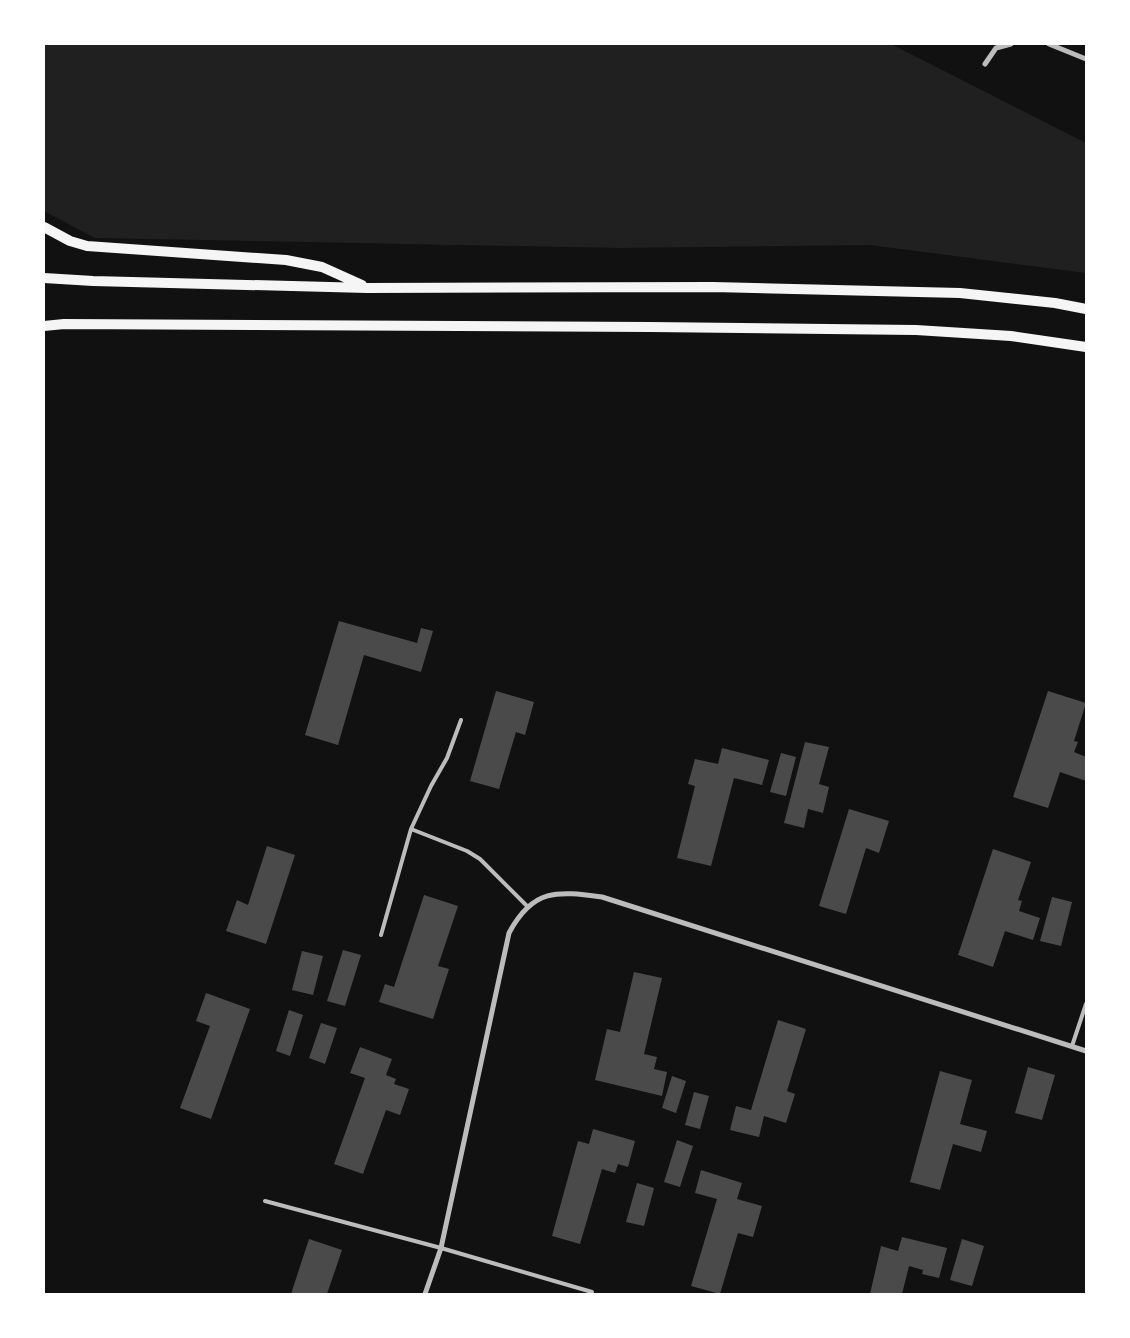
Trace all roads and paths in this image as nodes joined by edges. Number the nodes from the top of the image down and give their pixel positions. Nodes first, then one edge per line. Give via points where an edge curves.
1 (1010, 44) edge
2 (1049, 44) edge
3 (1086, 59) edge
4 (985, 64) dead end
5 (44, 227) edge
6 (44, 278) edge
7 (367, 288) junction
8 (1086, 308) edge
9 (44, 326) edge
10 (1086, 347) edge
11 (461, 720) dead end
12 (412, 829) junction
13 (528, 906) junction
14 (381, 935) dead end
15 (1086, 1004) edge
16 (1072, 1046) junction
17 (1086, 1050) edge
18 (266, 1201) dead end
19 (441, 1248) junction
20 (592, 1292) dead end
21 (425, 1294) edge

1 - 4 street via 996,48
2 - 3 street
5 - 7 main road via 87,246 286,260 322,267
6 - 7 main road
7 - 8 main road via 713,287 960,293
9 - 10 main road via 898,330 1011,336
11 - 12 lane via 447,758
12 - 13 lane via 480,859
12 - 14 lane
13 - 16 street via 551,894 602,897
13 - 19 street via 509,933
15 - 16 lane
16 - 17 street
18 - 19 lane
19 - 20 lane
19 - 21 street

